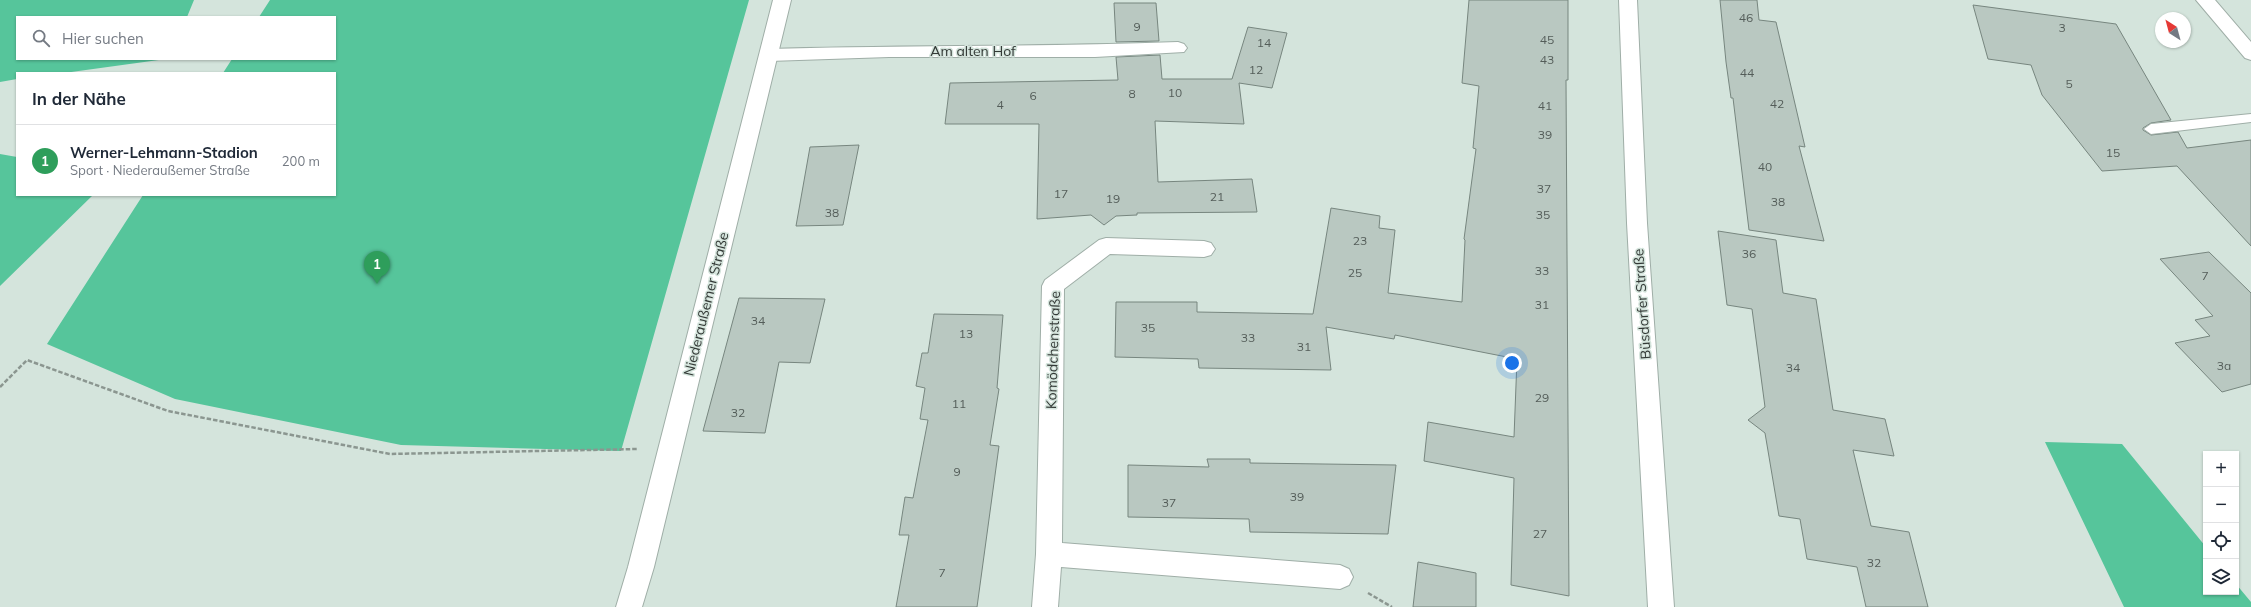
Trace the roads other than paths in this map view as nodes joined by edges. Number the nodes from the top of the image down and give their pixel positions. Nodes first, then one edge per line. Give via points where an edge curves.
1 (782, 0) edge
2 (1628, 0) edge
3 (2205, 0) edge
4 (1178, 48) dead end
5 (2251, 54) edge
6 (768, 55) junction
7 (2251, 118) edge
8 (2151, 129) dead end
9 (1204, 249) dead end
10 (1049, 554) junction
11 (1340, 577) dead end
12 (629, 607) edge
13 (1045, 607) edge
14 (1661, 607) edge

1 - 6 street, Niederaußemer Straße
2 - 14 street, Büsdorfer Straße via 1636,223
3 - 5 street
4 - 6 street, Am alten Hof
6 - 12 street, Niederaußemer Straße
7 - 8 lane
9 - 10 street, Komödchenstraße via 1106,246 1053,286
10 - 11 street
10 - 13 street, Komödchenstraße

